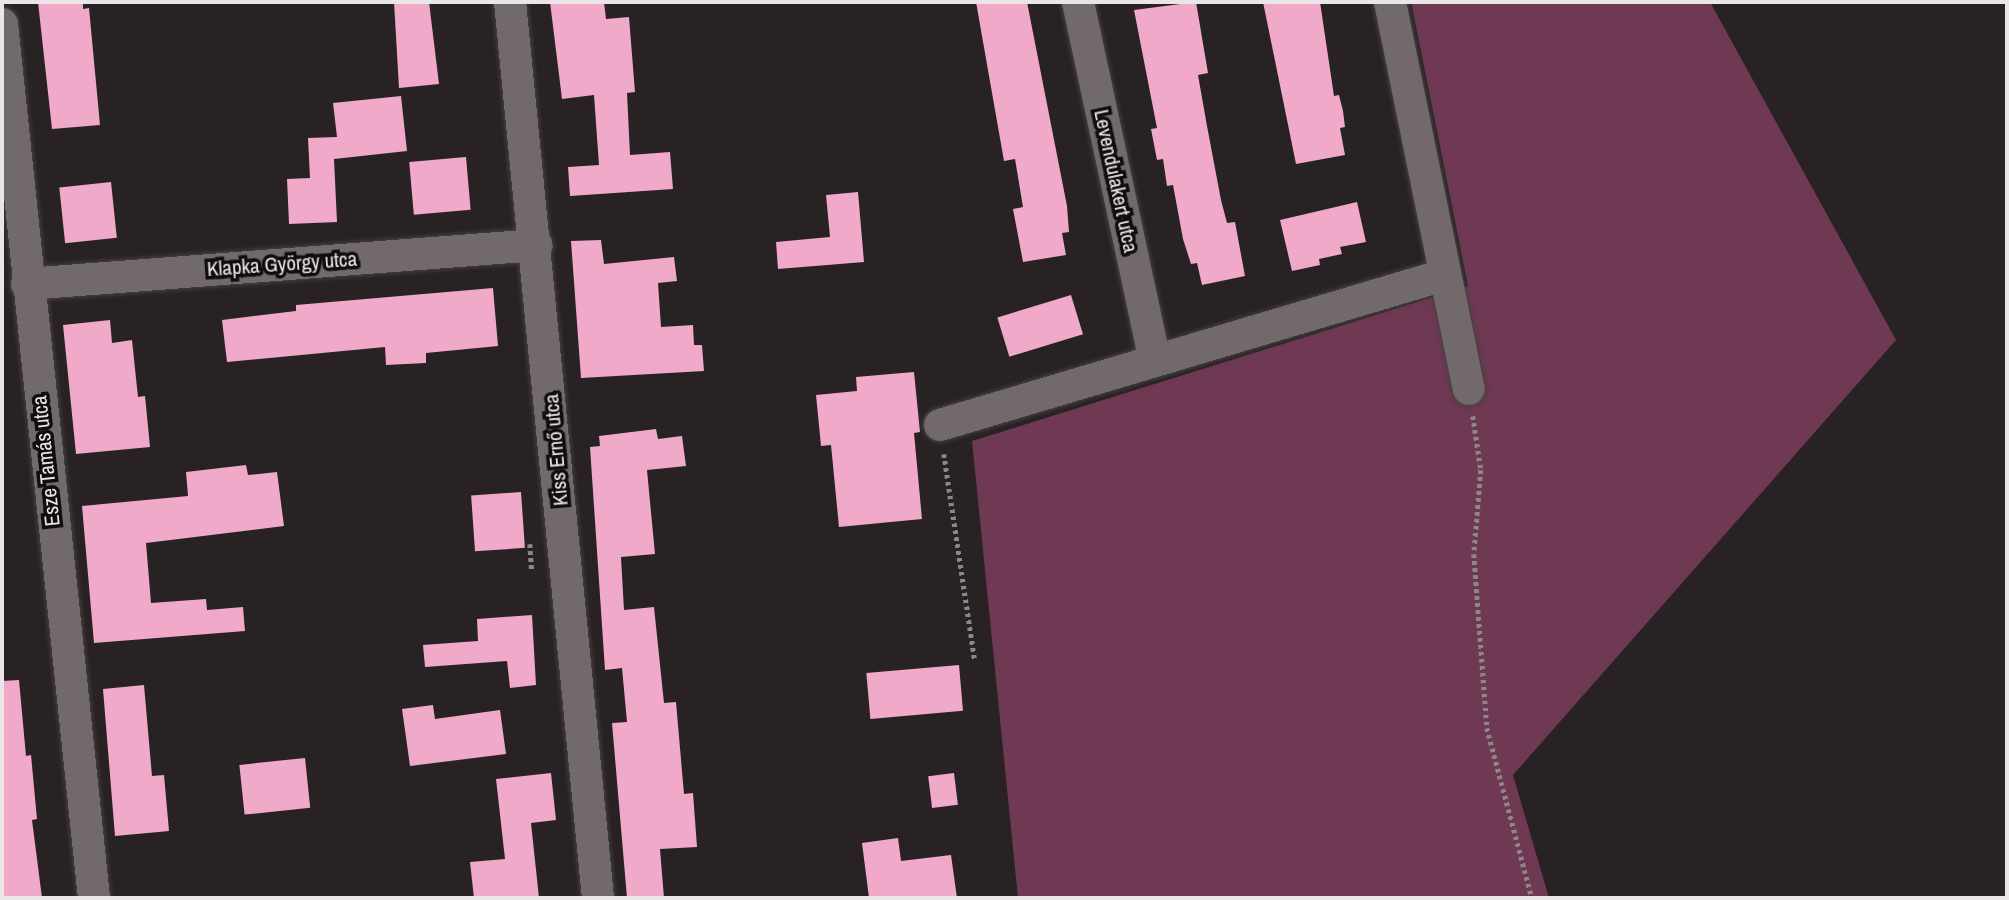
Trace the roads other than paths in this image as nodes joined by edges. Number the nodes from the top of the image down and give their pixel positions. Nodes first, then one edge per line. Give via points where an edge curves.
1 (510, 2) edge
2 (1078, 2) edge
3 (1390, 2) edge
4 (2, 24) edge
5 (537, 245) junction
6 (1444, 275) junction
7 (27, 284) junction
8 (1155, 361) junction
9 (1469, 389) road end
10 (940, 425) road end
11 (94, 898) edge
12 (598, 898) edge

1 - 5 street, Kiss Ernő utca
2 - 8 street, Levendulakert utca
3 - 6 street
4 - 7 street, Esze Tamás utca
5 - 7 street, Klapka György utca
5 - 12 street, Kiss Ernő utca
6 - 8 street
6 - 9 street
7 - 11 street, Esze Tamás utca
8 - 10 street

